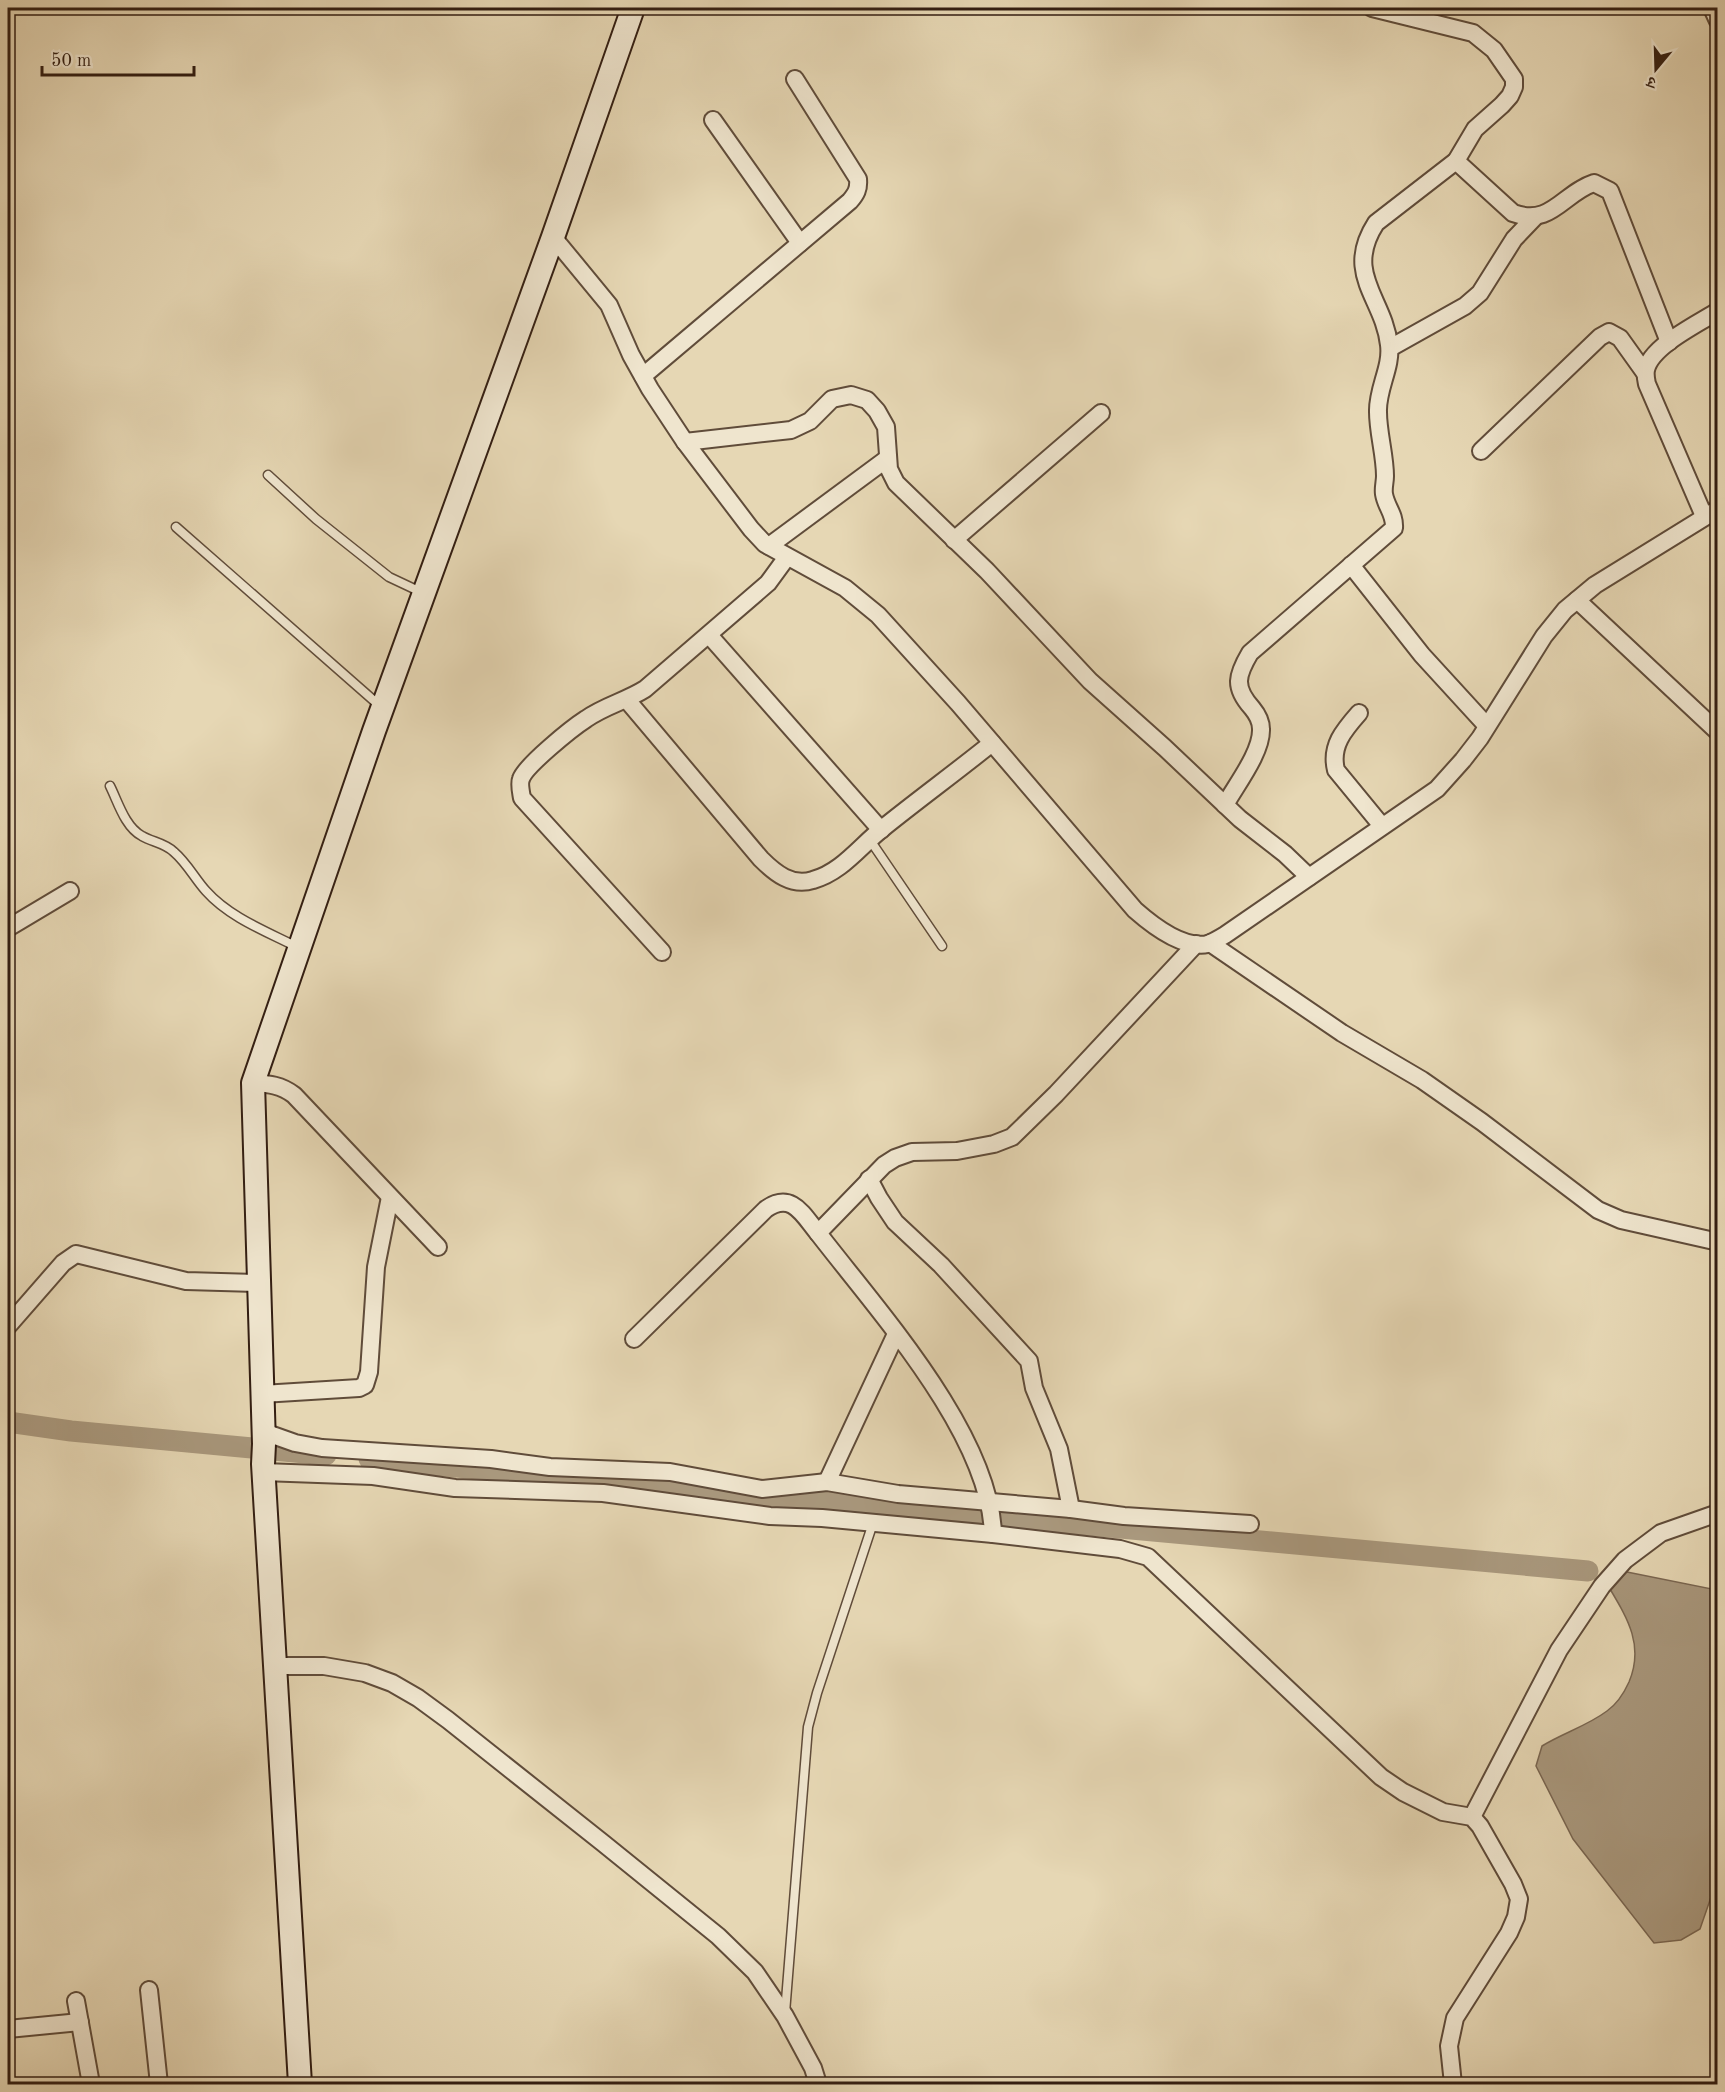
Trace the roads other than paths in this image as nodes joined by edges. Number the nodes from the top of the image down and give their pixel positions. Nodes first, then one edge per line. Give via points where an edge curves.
1 (633, 8) edge
2 (1372, 8) edge
3 (1712, 8) edge
4 (1718, 21) edge
5 (795, 79) dead end
6 (713, 120) dead end
7 (1456, 161) junction
8 (1534, 218) junction
9 (553, 237) junction
10 (800, 243) junction
11 (1718, 311) edge
12 (1669, 342) junction
13 (1390, 348) junction
14 (1645, 373) junction
15 (643, 376) junction
16 (1101, 412) dead end
17 (685, 442) junction
18 (1481, 451) dead end
19 (888, 458) junction
20 (268, 475) dead end
21 (1711, 513) edge
22 (176, 526) dead end
23 (954, 540) junction
24 (769, 546) junction
25 (787, 557) junction
26 (1351, 565) junction
27 (424, 594) junction
28 (1577, 600) junction
29 (709, 635) junction
30 (627, 700) junction
31 (382, 708) junction
32 (1359, 713) dead end
33 (1486, 726) junction
34 (1718, 732) edge
35 (992, 743) junction
36 (110, 786) dead end
37 (1225, 805) junction
38 (1382, 826) junction
39 (875, 835) junction
40 (1309, 877) junction
41 (70, 891) dead end
42 (8, 927) edge
43 (1203, 944) junction
44 (942, 946) dead end
45 (300, 948) junction
46 (662, 952) dead end
47 (253, 1083) junction
48 (869, 1179) junction
49 (390, 1197) junction
50 (818, 1233) junction
51 (1714, 1241) dead end
52 (438, 1247) dead end
53 (259, 1283) junction
54 (8, 1326) edge
55 (896, 1334) junction
56 (634, 1339) dead end
57 (262, 1394) junction
58 (263, 1453) junction
59 (827, 1482) junction
60 (1071, 1509) junction
61 (1718, 1513) edge
62 (991, 1517) junction
63 (873, 1523) junction
64 (1250, 1524) dead end
65 (275, 1666) junction
66 (1472, 1817) junction
67 (148, 1990) dead end
68 (76, 2001) dead end
69 (784, 2016) junction
70 (80, 2022) junction
71 (8, 2029) edge
72 (92, 2085) edge
73 (159, 2085) edge
74 (300, 2085) edge
75 (818, 2085) edge
76 (1453, 2085) edge

1 - 9 street
2 - 7 street via 1473,33 1494,50 1514,79 1510,96 1475,129
3 - 4 street
5 - 10 street via 858,179 859,187 850,201
6 - 10 street
7 - 8 street via 1513,213
7 - 13 street via 1376,224 1367,237 1363,255 1366,284 1387,331
8 - 12 street via 1545,215 1585,186 1594,183 1610,191
8 - 13 street via 1514,239 1473,299
9 - 15 street via 609,305
9 - 27 street
10 - 15 street
11 - 12 street
12 - 14 street via 1652,358
13 - 26 street via 1377,411 1385,475 1383,491 1395,518 1394,528
14 - 18 street via 1620,338 1609,332
14 - 21 street
15 - 17 street
16 - 23 street
17 - 19 street via 791,430 810,421 832,399 851,395 867,400 877,411 886,427
17 - 24 street via 751,529
19 - 23 street via 896,483
19 - 24 street
20 - 27 lane via 389,577
21 - 28 street
22 - 31 lane
23 - 37 street via 1090,681
24 - 25 street
25 - 29 street via 768,583
25 - 35 street via 845,588 878,615
26 - 33 street via 1427,661
26 - 37 street via 1250,653 1239,671 1239,686 1261,727 1256,751
27 - 31 street
28 - 33 street via 1544,636
28 - 34 street
29 - 30 street
29 - 39 street
30 - 39 street via 777,875 812,881 845,863
30 - 46 street via 586,718 527,768 520,781 522,798
31 - 45 street
32 - 38 street via 1340,734 1333,759 1336,771
33 - 38 street via 1437,789
35 - 39 street
35 - 43 street via 1135,910 1167,934
36 - 45 lane via 130,826 174,852 206,892 229,910
37 - 40 street
38 - 40 street
39 - 44 lane
40 - 43 street via 1225,935
41 - 42 street
43 - 48 street via 1012,1137 957,1151 912,1152 884,1164
43 - 51 street via 1422,1080 1598,1210 1621,1220
45 - 47 street
47 - 49 street via 276,1085 294,1095
47 - 53 street
48 - 50 street
48 - 60 street via 895,1222 941,1265 1029,1361 1034,1388 1059,1449
49 - 52 street
49 - 57 street via 376,1267 366,1385 359,1389
50 - 55 street
50 - 56 street via 798,1208 789,1203 774,1203
53 - 54 street via 186,1281 76,1254 63,1263
53 - 57 street
55 - 59 street
55 - 62 street via 965,1437
57 - 58 street
58 - 59 street via 296,1443 550,1467 670,1472 762,1489
58 - 63 street via 455,1488 603,1493 770,1516
58 - 65 street
59 - 62 street via 898,1494
60 - 62 street
60 - 64 street
61 - 66 street via 1660,1533 1625,1560 1602,1586 1559,1650
62 - 63 street
62 - 66 street via 1148,1557 1381,1777 1443,1812
63 - 69 lane via 808,1727
65 - 69 street via 324,1666 365,1673 418,1698 718,1936 755,1972
65 - 74 street
66 - 76 street via 1519,1899 1509,1933 1455,2018 1449,2046
67 - 73 street
68 - 70 street
69 - 75 street via 813,2068
70 - 71 street
70 - 72 street

